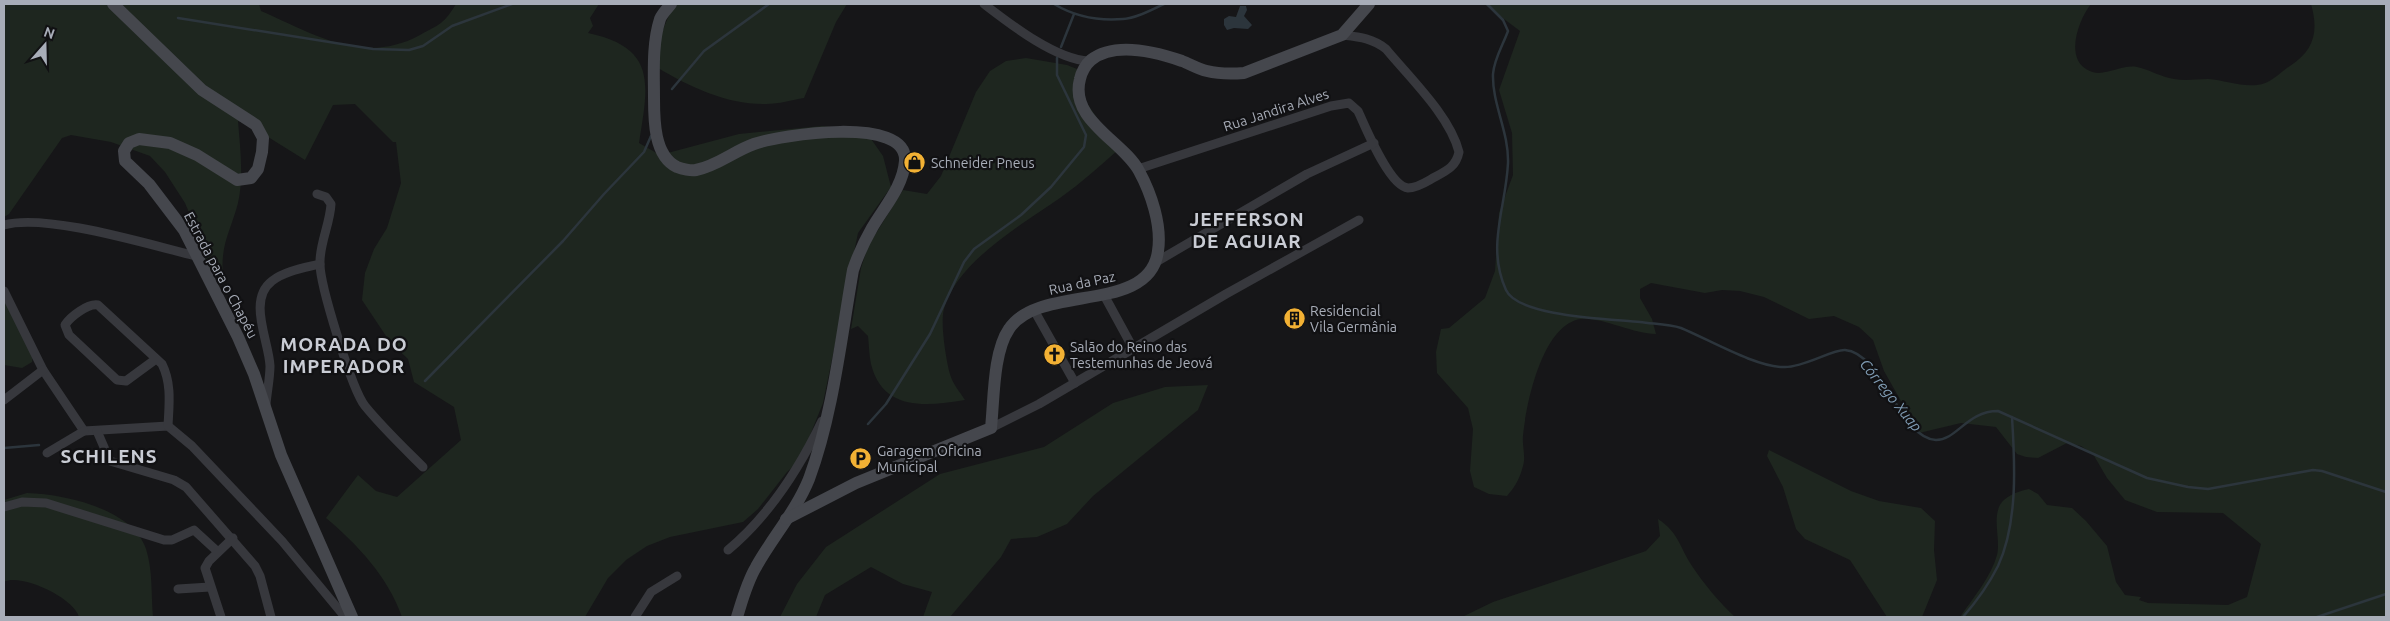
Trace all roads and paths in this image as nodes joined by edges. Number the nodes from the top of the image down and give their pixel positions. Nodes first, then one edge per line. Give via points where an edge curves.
1 (113, 4) edge
2 (666, 4) edge
3 (671, 4) edge
4 (984, 4) edge
5 (1370, 4) edge
6 (661, 18) junction
7 (1342, 36) junction
8 (1089, 61) junction
9 (1374, 143) junction
10 (1138, 170) junction
11 (317, 194) dead end
12 (1359, 220) dead end
13 (4, 225) edge
14 (196, 256) junction
15 (1156, 262) junction
16 (320, 264) junction
17 (4, 291) edge
18 (1104, 294) junction
19 (1034, 310) junction
20 (1134, 350) junction
21 (156, 359) junction
22 (43, 370) junction
23 (1075, 383) junction
24 (4, 400) edge
25 (266, 407) junction
26 (827, 409) junction
27 (168, 426) junction
28 (991, 428) junction
29 (84, 431) junction
30 (97, 431) junction
31 (47, 452) dead end
32 (422, 467) dead end
33 (4, 507) edge
34 (786, 519) junction
35 (233, 538) junction
36 (728, 550) dead end
37 (218, 552) junction
38 (678, 576) dead end
39 (210, 587) junction
40 (178, 589) dead end
41 (221, 617) edge
42 (271, 617) edge
43 (345, 617) edge
44 (352, 617) edge
45 (635, 617) edge
46 (737, 617) edge

1 - 14 street, Estrada para o Chapéu via 202,90 256,125 263,138 258,169 251,178 237,180 197,155 170,143 139,139 129,143 124,151 125,160 168,207 184,230
2 - 6 street
3 - 6 street
4 - 8 street via 1056,53
5 - 7 street
6 - 26 street via 656,44 654,108 658,142 667,158 677,167 694,170 710,166 754,144 820,133 876,135 890,138 902,147 906,160 902,177 860,249 853,270
7 - 8 street via 1244,73 1205,70 1151,52 1119,50
7 - 9 street, Rua Jandira Alves via 1367,38 1386,49 1442,118 1457,142 1459,152 1454,165 1446,171 1408,188 1392,177
8 - 10 street via 1078,85 1079,96 1097,126 1121,148
9 - 10 street, Rua Jandira Alves via 1354,107 1342,103
9 - 15 street via 1307,174
10 - 15 street via 1154,208 1158,232
11 - 16 street via 326,197 331,204
12 - 20 street
13 - 14 street via 29,222 63,227
14 - 25 street, Estrada para o Chapéu via 238,337
15 - 18 street, Rua da Paz via 1137,283
16 - 25 street via 285,274 271,281 264,291 260,302 270,366
16 - 32 street via 329,307 360,398
17 - 22 street
18 - 19 street, Rua da Paz
18 - 20 street
19 - 23 street
19 - 28 street, Rua da Paz via 1019,318 1004,336
20 - 23 street
21 - 21 street via 98,305 89,306 65,325 69,336 117,380 126,381
21 - 27 street via 167,374 170,397
22 - 24 street
22 - 29 street
23 - 28 street
25 - 44 street, Estrada para o Chapéu via 281,455
26 - 34 street via 808,480
26 - 36 street via 795,473 751,529
27 - 30 street
27 - 43 street via 192,446 292,552
28 - 34 street via 856,483
29 - 30 street
29 - 31 street
30 - 35 street via 110,461 180,483
33 - 37 street via 22,502 46,503 164,540 172,540 194,530
34 - 46 street via 754,569
35 - 37 street
35 - 42 street via 259,572
37 - 39 street via 205,568
38 - 45 street via 651,592
39 - 40 street
39 - 41 street

